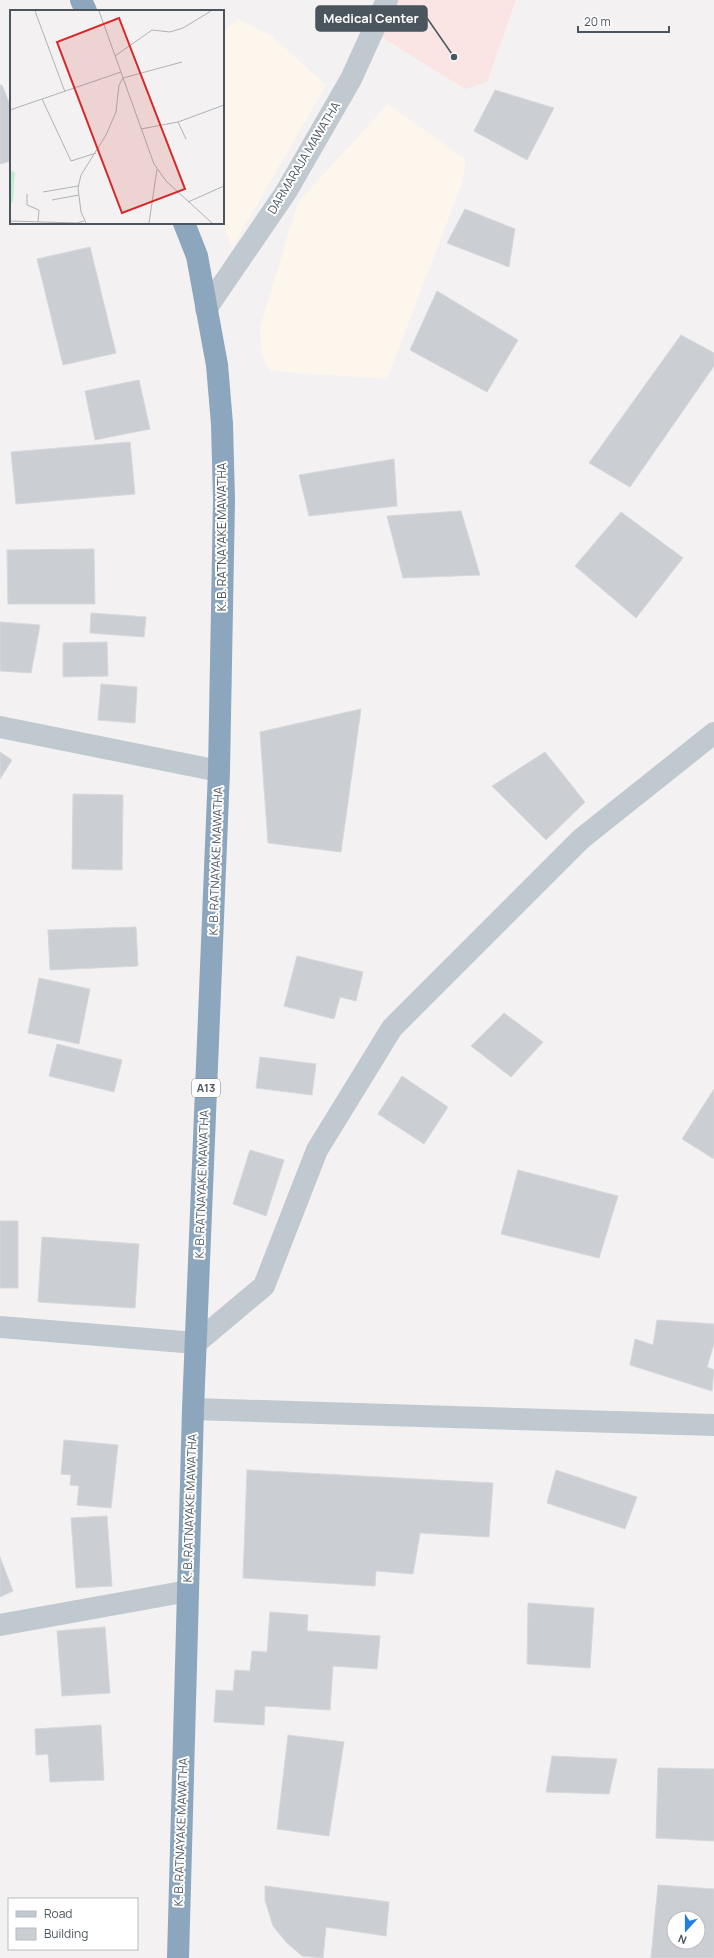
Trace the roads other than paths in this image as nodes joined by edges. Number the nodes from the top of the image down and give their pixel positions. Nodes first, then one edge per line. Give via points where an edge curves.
1 (80, 0) edge
2 (387, 0) edge
3 (85, 10) edge
4 (184, 224) edge
5 (206, 309) junction
6 (0, 727) edge
7 (714, 733) edge
8 (219, 771) junction
9 (0, 1327) edge
10 (196, 1343) junction
11 (193, 1409) junction
12 (714, 1425) edge
13 (188, 1591) junction
14 (0, 1625) edge
15 (178, 1958) edge

1 - 3 highway
2 - 5 street, DARMARAJA MAWATHA via 351,79 286,192
4 - 5 highway, K. B. RATNAYAKE MAWATHA / A13 via 197,256
5 - 8 highway, K. B. RATNAYAKE MAWATHA / A13 via 217,365 222,424
6 - 8 street
7 - 10 street via 581,839 392,1028 317,1150 264,1286
8 - 10 highway, K. B. RATNAYAKE MAWATHA / A13
9 - 10 street
10 - 11 highway, K. B. RATNAYAKE MAWATHA / A13
11 - 12 street
11 - 13 highway, K. B. RATNAYAKE MAWATHA / A13
13 - 14 street
13 - 15 highway, K. B. RATNAYAKE MAWATHA / A13

